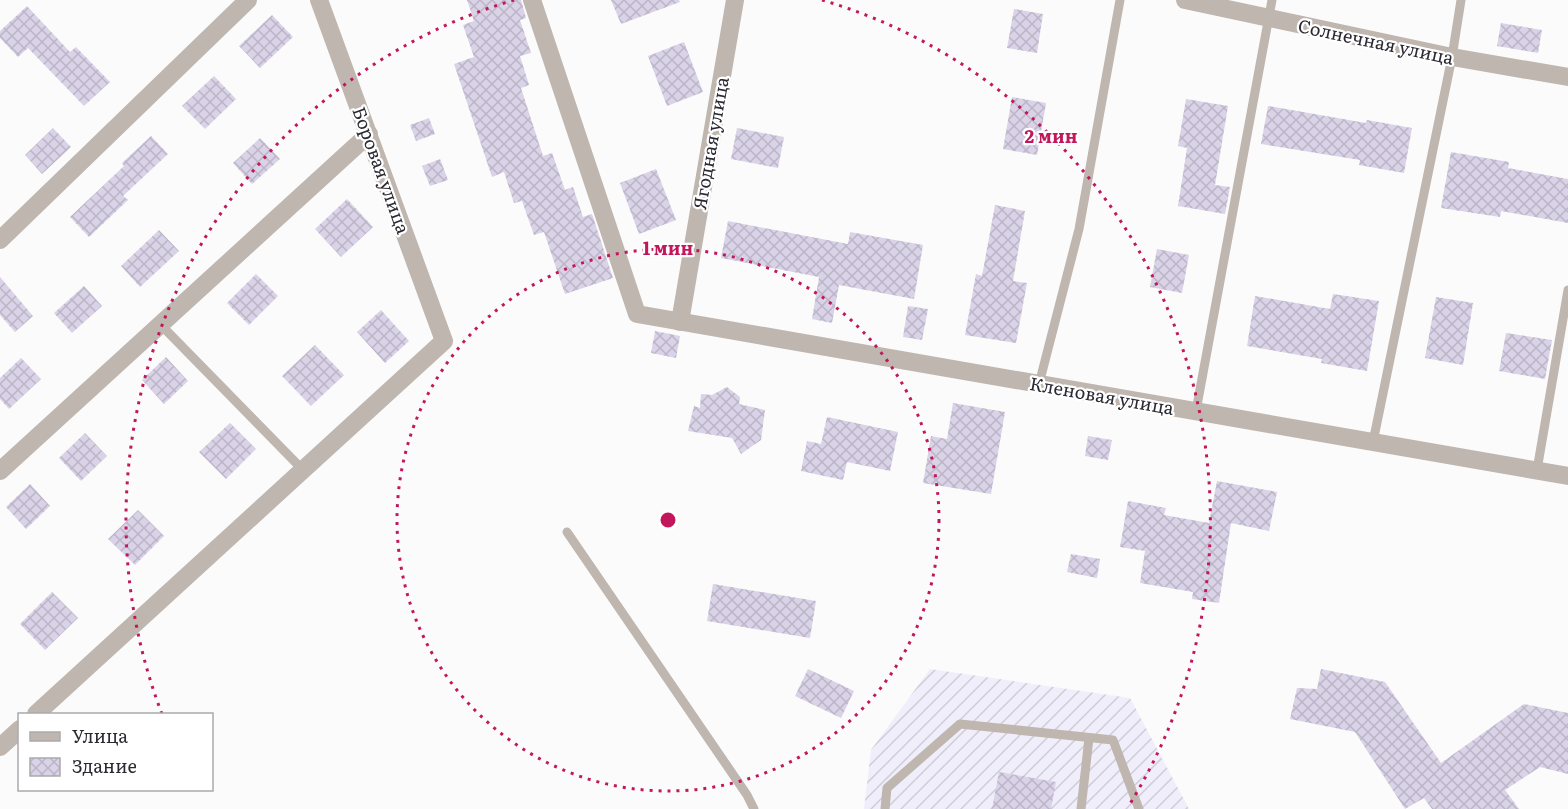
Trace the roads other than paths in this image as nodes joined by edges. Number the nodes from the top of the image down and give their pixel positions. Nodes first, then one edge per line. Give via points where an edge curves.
1 (248, 0) edge
2 (319, 0) edge
3 (532, 0) edge
4 (735, 0) edge
5 (1119, 0) edge
6 (1185, 0) edge
7 (1461, 0) edge
8 (1270, 9) edge
9 (1452, 57) junction
10 (1568, 77) edge
11 (369, 134) junction
12 (0, 240) edge
13 (1568, 290) edge
14 (680, 322) junction
15 (160, 324) junction
16 (1039, 384) junction
17 (1196, 411) junction
18 (1373, 442) junction
19 (303, 470) junction
20 (1537, 470) junction
21 (0, 471) edge
22 (1568, 476) edge
23 (567, 531) dead end
24 (37, 713) edge
25 (18, 731) edge
26 (1089, 738) junction
27 (0, 747) edge
28 (754, 809) edge
29 (885, 809) edge
30 (1081, 809) edge
31 (1139, 809) edge

1 - 12 street
2 - 11 street, Боровая улица
3 - 14 street, Кленовая улица via 637,314
4 - 14 street, Ягодная улица
5 - 16 lane via 1079,229
6 - 8 street, Солнечная улица
7 - 9 lane
8 - 9 street, Солнечная улица
8 - 17 lane
9 - 10 street, Солнечная улица
9 - 18 lane
11 - 15 street
11 - 19 street, Боровая улица via 444,341
13 - 20 lane
14 - 16 street, Кленовая улица
15 - 19 lane
15 - 21 street
16 - 17 street, Кленовая улица
17 - 18 street, Кленовая улица
18 - 20 street, Кленовая улица
19 - 24 street
20 - 22 street, Кленовая улица
23 - 28 lane
25 - 27 street
26 - 29 lane via 960,724 887,788
26 - 30 lane
26 - 31 lane via 1113,740

